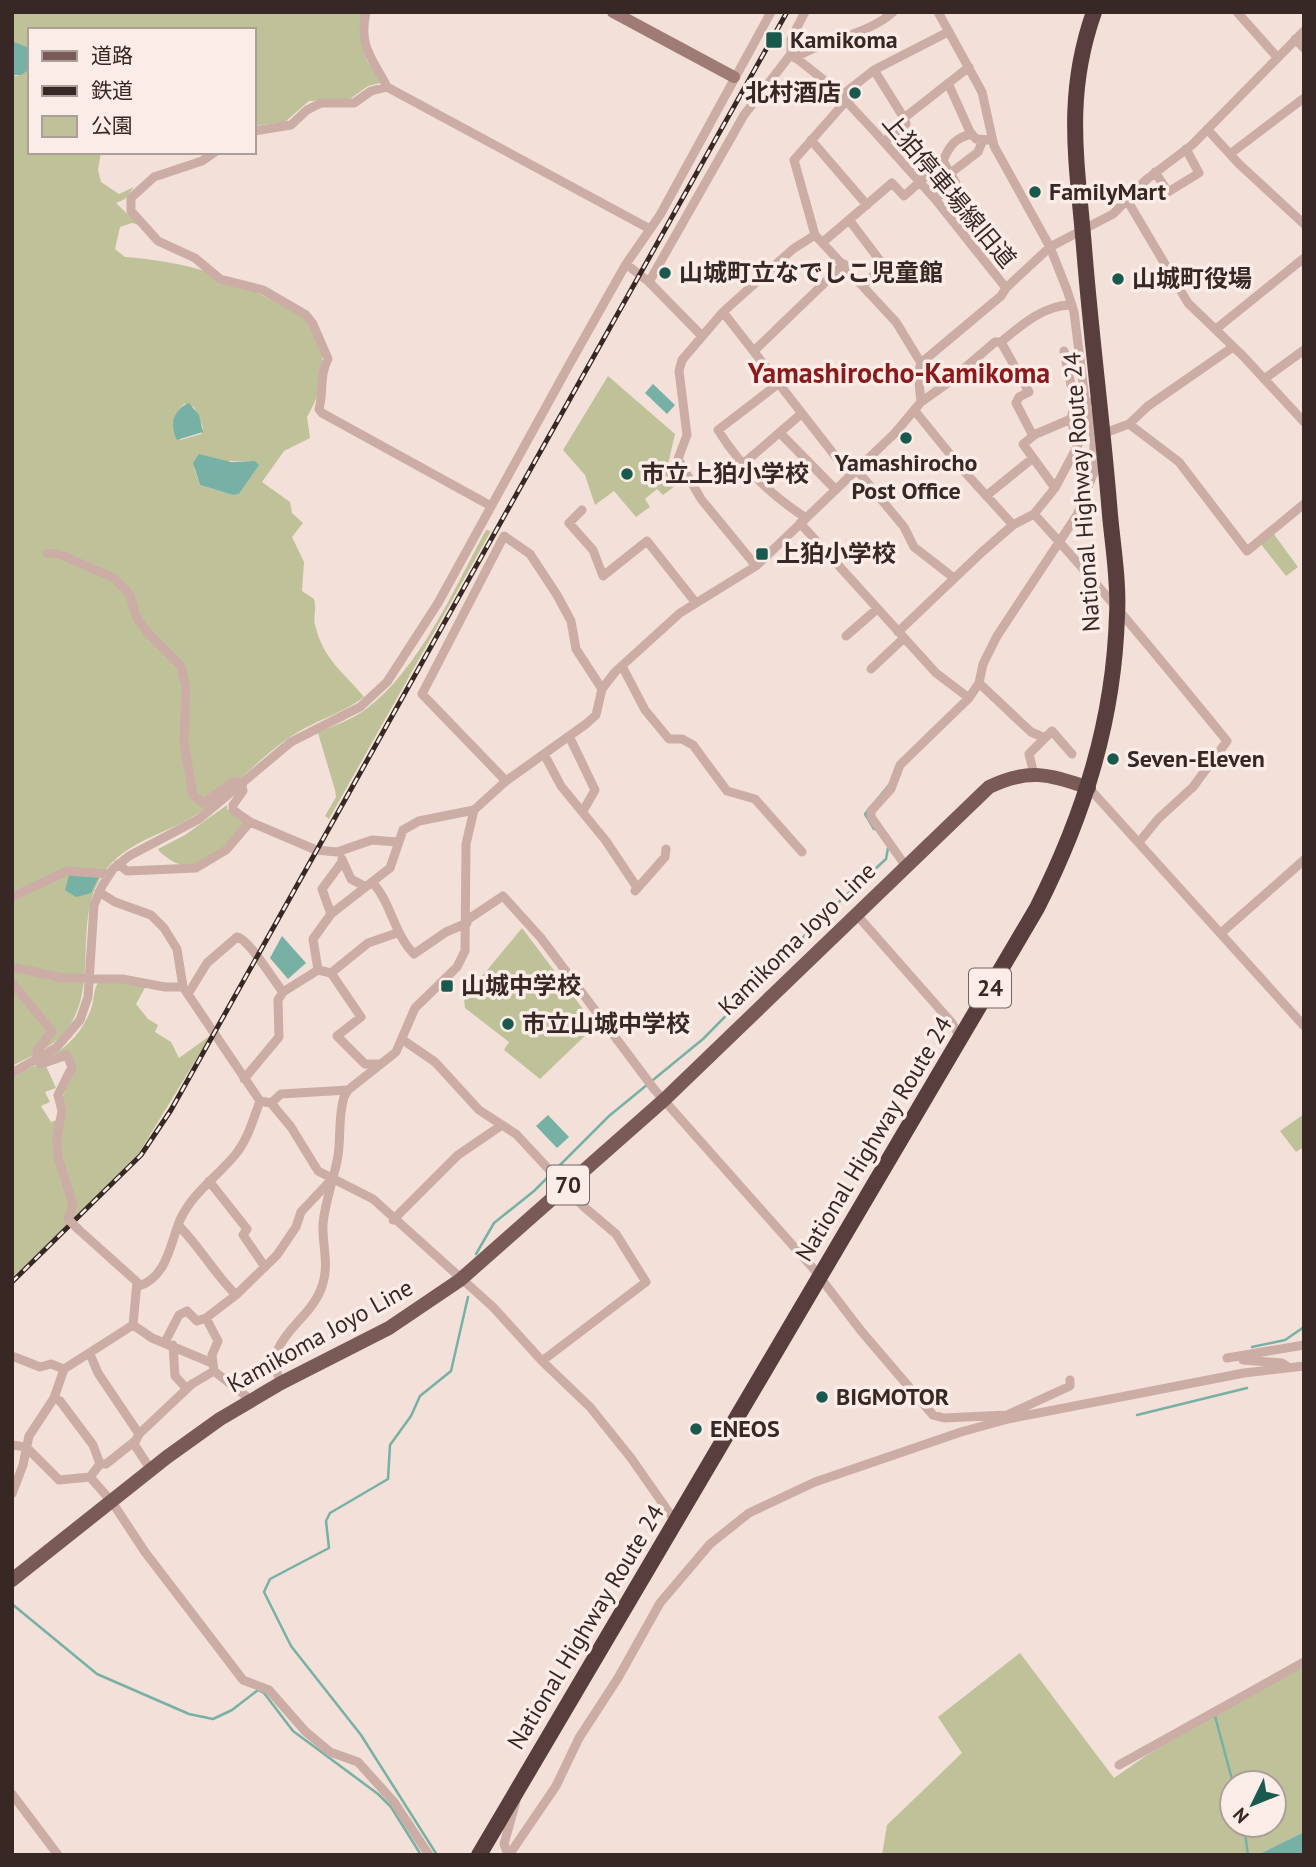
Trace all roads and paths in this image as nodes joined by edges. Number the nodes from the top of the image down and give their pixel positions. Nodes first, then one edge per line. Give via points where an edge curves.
1 (366, 12) edge
2 (613, 12) edge
3 (771, 12) edge
4 (805, 12) edge
5 (893, 12) edge
6 (938, 12) edge
7 (1094, 12) edge
8 (1237, 12) edge
9 (1304, 31) edge
10 (948, 32) junction
11 (1295, 39) junction
12 (1304, 48) edge
13 (793, 56) junction
14 (1277, 57) junction
15 (969, 67) junction
16 (874, 70) junction
17 (734, 77) junction
18 (948, 83) junction
19 (387, 87) junction
20 (844, 98) junction
21 (1304, 98) edge
22 (904, 118) junction
23 (1207, 129) junction
24 (256, 131) edge
25 (972, 134) junction
26 (811, 140) junction
27 (987, 141) junction
28 (884, 142) junction
29 (1186, 149) junction
30 (212, 154) edge
31 (1230, 154) junction
32 (943, 161) junction
33 (952, 172) junction
34 (1155, 172) junction
35 (920, 181) junction
36 (935, 199) junction
37 (1127, 200) junction
38 (867, 205) junction
39 (850, 221) junction
40 (1304, 223) edge
41 (650, 229) junction
42 (1082, 230) junction
43 (815, 235) junction
44 (823, 242) junction
45 (1050, 247) junction
46 (1304, 258) edge
47 (626, 264) junction
48 (844, 264) junction
49 (649, 282) junction
50 (864, 284) junction
51 (1006, 288) junction
52 (1072, 305) junction
53 (723, 312) junction
54 (1216, 329) junction
55 (701, 334) junction
56 (1001, 342) junction
57 (1234, 347) junction
58 (1304, 350) edge
59 (754, 351) junction
60 (1063, 351) dead end
61 (921, 363) junction
62 (1264, 379) junction
63 (778, 384) junction
64 (1092, 402) junction
65 (1075, 404) junction
66 (918, 406) junction
67 (801, 414) junction
68 (1071, 419) junction
69 (1304, 422) edge
70 (1129, 424) junction
71 (780, 433) junction
72 (1102, 434) junction
73 (1033, 436) junction
74 (1033, 458) junction
75 (743, 464) junction
76 (853, 472) junction
77 (1055, 488) junction
78 (835, 489) junction
79 (986, 496) junction
80 (1304, 504) edge
81 (491, 506) junction
82 (582, 510) dead end
83 (1034, 514) junction
84 (803, 520) junction
85 (1013, 526) junction
86 (1058, 540) junction
87 (47, 553) dead end
88 (756, 566) junction
89 (954, 578) junction
90 (695, 603) junction
91 (877, 609) junction
92 (1118, 612) junction
93 (901, 635) junction
94 (846, 636) dead end
95 (622, 666) junction
96 (871, 669) dead end
97 (979, 683) junction
98 (602, 689) junction
99 (969, 698) junction
100 (569, 736) junction
101 (1045, 738) junction
102 (544, 754) junction
103 (1072, 754) dead end
104 (1034, 774) junction
105 (506, 781) junction
106 (242, 785) junction
107 (1089, 788) junction
108 (474, 810) junction
109 (583, 811) junction
110 (250, 822) junction
111 (1140, 841) junction
112 (397, 842) junction
113 (666, 849) dead end
114 (341, 851) junction
115 (802, 852) dead end
116 (1304, 860) edge
117 (342, 862) junction
118 (118, 864) junction
119 (905, 865) junction
120 (109, 874) junction
121 (368, 884) junction
122 (99, 892) junction
123 (12, 897) edge
124 (331, 914) junction
125 (856, 914) junction
126 (467, 922) junction
127 (397, 933) junction
128 (1222, 933) junction
129 (12, 967) edge
130 (318, 970) junction
131 (331, 973) junction
132 (89, 978) junction
133 (12, 983) edge
134 (186, 990) junction
135 (283, 992) junction
136 (1304, 1026) edge
137 (960, 1037) junction
138 (403, 1040) junction
139 (37, 1060) junction
140 (380, 1064) junction
141 (12, 1073) edge
142 (244, 1079) junction
143 (348, 1090) junction
144 (665, 1099) junction
145 (260, 1101) junction
146 (271, 1102) junction
147 (502, 1125) junction
148 (331, 1180) junction
149 (209, 1181) junction
150 (565, 1188) junction
151 (393, 1220) junction
152 (178, 1225) junction
153 (265, 1267) junction
154 (819, 1277) junction
155 (460, 1280) junction
156 (139, 1286) junction
157 (236, 1295) junction
158 (206, 1318) junction
159 (133, 1325) junction
160 (169, 1343) junction
161 (1304, 1345) edge
162 (90, 1354) junction
163 (12, 1356) edge
164 (541, 1361) junction
165 (1304, 1366) edge
166 (213, 1367) junction
167 (1289, 1367) junction
168 (64, 1369) junction
169 (1070, 1380) dead end
170 (281, 1383) junction
171 (187, 1389) junction
172 (54, 1398) junction
173 (251, 1400) junction
174 (1007, 1417) junction
175 (137, 1438) junction
176 (12, 1445) edge
177 (26, 1447) junction
178 (100, 1464) junction
179 (151, 1470) junction
180 (90, 1477) junction
181 (12, 1494) edge
182 (112, 1502) junction
183 (675, 1521) junction
184 (12, 1580) edge
185 (1304, 1662) edge
186 (1119, 1765) dead end
187 (514, 1793) junction
188 (12, 1794) edge
189 (58, 1855) edge
190 (429, 1855) edge
191 (479, 1855) edge
192 (508, 1855) edge

1 - 19 street via 367,54
2 - 17 street
3 - 17 street
4 - 13 street via 791,38
5 - 13 street via 881,22
6 - 10 street
7 - 42 highway, National Highway Route 24 / 24 via 1083,49 1074,112
8 - 14 street
9 - 11 street, 上狛停車場線旧道
10 - 15 street
10 - 16 street
11 - 12 street
11 - 14 street, 上狛停車場線旧道
13 - 20 street, 上狛停車場線旧道
13 - 49 street via 744,115
14 - 23 street, 上狛停車場線旧道
15 - 18 street
15 - 27 street via 982,92
16 - 20 street
16 - 22 street
17 - 41 street
18 - 22 street
18 - 25 street
19 - 24 street via 354,103 321,103 291,125
19 - 41 street
20 - 26 street
20 - 28 street, 上狛停車場線旧道
21 - 31 street
22 - 28 street via 906,124
23 - 29 street, 上狛停車場線旧道
23 - 31 street
25 - 27 street
25 - 32 street via 956,141
26 - 38 street
26 - 43 street via 794,160
27 - 33 street
27 - 45 street
28 - 35 street, 上狛停車場線旧道
29 - 34 street, 上狛停車場線旧道
29 - 34 street via 1199,173 1168,192
30 - 81 street via 154,177 131,198 131,211 158,241 195,258 220,279 263,290 310,319 328,359 321,377 322,413
31 - 40 street
32 - 33 street
32 - 35 street
33 - 36 street via 956,183
34 - 37 street, 上狛停車場線旧道
35 - 36 street, 上狛停車場線旧道
35 - 38 street via 904,196 892,183
36 - 51 street, 上狛停車場線旧道
37 - 42 street, 上狛停車場線旧道 via 1113,214
37 - 54 street via 1188,303
38 - 39 street
39 - 44 street
39 - 50 street via 884,266
41 - 47 street
42 - 45 street, 上狛停車場線旧道
42 - 64 highway, National Highway Route 24 / 24
43 - 44 street
43 - 53 street
44 - 48 street
45 - 51 street, 上狛停車場線旧道
45 - 52 street
46 - 54 street
47 - 49 street
47 - 81 street
48 - 50 street
48 - 59 street
49 - 55 street
50 - 61 street via 896,322
51 - 61 street
52 - 56 street via 1028,320
52 - 64 street
53 - 55 street
53 - 59 street
54 - 57 street
55 - 88 street via 679,367 687,435 678,459 701,499
56 - 66 street via 995,342
56 - 73 street via 1029,393 1018,397 1016,403
57 - 62 street
57 - 70 street
58 - 62 street
59 - 63 street
60 - 65 street
61 - 66 street
62 - 69 street
63 - 67 street
63 - 75 street via 718,430
64 - 65 street
64 - 72 highway, National Highway Route 24 / 24
64 - 86 street via 1094,472 1077,514
65 - 68 street
66 - 76 street
66 - 79 street
67 - 71 street
67 - 76 street
68 - 73 street
68 - 77 street via 1079,445
70 - 72 street
70 - 80 street via 1179,462 1247,551
71 - 75 street
71 - 78 street
72 - 92 highway, National Highway Route 24 / 24
73 - 74 street via 1023,444
74 - 77 street
74 - 79 street
75 - 84 street
76 - 78 street
76 - 89 street via 904,527 914,547
77 - 83 street
78 - 84 street
79 - 85 street
81 - 106 street via 438,603 381,690 360,707 290,743
82 - 90 street via 569,523 593,550 603,576 647,541
83 - 85 street
83 - 86 street
84 - 88 street
84 - 91 street
85 - 89 street
86 - 92 street
86 - 97 street via 997,636
87 - 106 street via 114,578 130,595 146,631 181,666 186,688 184,743 196,800 206,802 235,781
88 - 90 street
89 - 93 street
90 - 95 street
91 - 93 street
91 - 94 street
92 - 107 highway, National Highway Route 24 / 24 via 1104,733
92 - 111 street via 1227,741 1198,781
93 - 96 street
93 - 99 street via 936,673
95 - 98 street
95 - 115 street via 645,710 664,734 693,745 727,790 755,799
97 - 99 street
97 - 101 street via 1031,732
98 - 100 street via 596,715
98 - 105 street via 576,649 557,594 530,554 504,536 422,694
99 - 119 street via 900,765 891,789 871,811
100 - 102 street
100 - 109 street via 595,790
101 - 103 street via 1052,731
101 - 104 street via 1029,754
102 - 105 street
102 - 109 street via 561,786
104 - 107 main road, Kamikoma Joyo Line / 70
104 - 119 main road, Kamikoma Joyo Line / 70 via 1009,777 989,787
105 - 108 street
106 - 110 street via 233,808
106 - 118 street via 193,823
107 - 111 street
107 - 137 highway, National Highway Route 24 / 24 via 1037,908
108 - 112 street via 410,825
108 - 126 street via 466,844
109 - 113 street via 636,889 665,857
110 - 114 street via 305,848
110 - 118 street via 226,850 196,868 127,871
111 - 128 street
112 - 114 street via 372,840
112 - 121 street via 390,868
114 - 117 street
116 - 128 street
117 - 121 street via 351,879
117 - 124 street via 322,889
118 - 120 street
119 - 125 main road, Kamikoma Joyo Line / 70
120 - 122 street
120 - 123 street via 66,871
121 - 124 street
121 - 127 street via 385,897
122 - 132 street via 93,912
122 - 134 street via 157,920 174,943
124 - 130 street via 313,939
125 - 137 street
125 - 144 main road, Kamikoma Joyo Line / 70
126 - 127 street via 414,954
126 - 138 street via 460,962 415,1008
126 - 144 street via 503,896 541,938
127 - 131 street via 368,943
128 - 136 street
129 - 132 street via 63,978
130 - 131 street
130 - 135 street
131 - 140 street via 360,1017 337,1036 365,1064
132 - 134 street
132 - 139 street via 86,1005 75,1027
133 - 139 street via 52,1031 37,1051
134 - 135 street via 207,963 237,937 247,941
134 - 142 street
135 - 142 street via 277,1005 279,1037
137 - 154 highway, National Highway Route 24 / 24
138 - 140 street
138 - 147 street via 435,1062 478,1110
139 - 141 street
139 - 156 street, bridge via 41,1064 67,1055 72,1067 58,1095 62,1111 58,1157 73,1205 68,1219
140 - 143 street
142 - 145 street
143 - 146 street via 281,1094
143 - 148 street via 341,1107 338,1156
144 - 150 main road, Kamikoma Joyo Line / 70
144 - 154 street
145 - 146 street
145 - 149 street via 243,1144
146 - 148 street via 318,1171
147 - 150 street
147 - 151 street via 458,1155
148 - 151 street via 365,1193
148 - 153 street via 300,1212 290,1237
148 - 170 street via 323,1227 323,1284 310,1309 275,1350 274,1368
149 - 152 street via 194,1195
149 - 153 street via 247,1230 243,1235
150 - 155 main road, Kamikoma Joyo Line / 70
150 - 164 street via 617,1234 646,1282
151 - 155 street
152 - 156 street via 162,1268
152 - 157 street
153 - 157 street
154 - 174 street via 933,1415
154 - 183 highway, National Highway Route 24 / 24
155 - 164 street via 493,1307
155 - 170 main road, Kamikoma Joyo Line / 70 via 389,1328
156 - 159 street
157 - 158 street
158 - 160 street via 197,1321 187,1311 179,1315
158 - 166 street via 218,1341
159 - 160 street
159 - 162 street
160 - 166 street
160 - 171 street via 175,1376
161 - 167 street via 1227,1358
162 - 168 street
162 - 175 street
163 - 168 street via 40,1367 51,1364
164 - 183 street via 590,1407
165 - 167 street
166 - 171 street
166 - 173 street
167 - 174 street
168 - 172 street
169 - 174 street via 1070,1386
170 - 173 main road, Kamikoma Joyo Line / 70
171 - 175 street
172 - 177 street via 32,1429
172 - 178 street via 81,1426
173 - 179 main road, Kamikoma Joyo Line / 70
174 - 192 street via 815,1482 749,1514 710,1544 660,1603 579,1738 556,1786
175 - 178 street
175 - 179 street via 137,1452
176 - 177 street
177 - 180 street via 59,1480
177 - 181 street
178 - 180 street
179 - 182 main road, Kamikoma Joyo Line / 70
180 - 182 street
182 - 184 main road, Kamikoma Joyo Line / 70
182 - 190 street via 243,1680 269,1690 330,1752 358,1762 394,1802
183 - 187 highway, National Highway Route 24 / 24
185 - 186 street
187 - 191 highway, National Highway Route 24 / 24
187 - 192 street via 516,1805 504,1844
188 - 189 street

